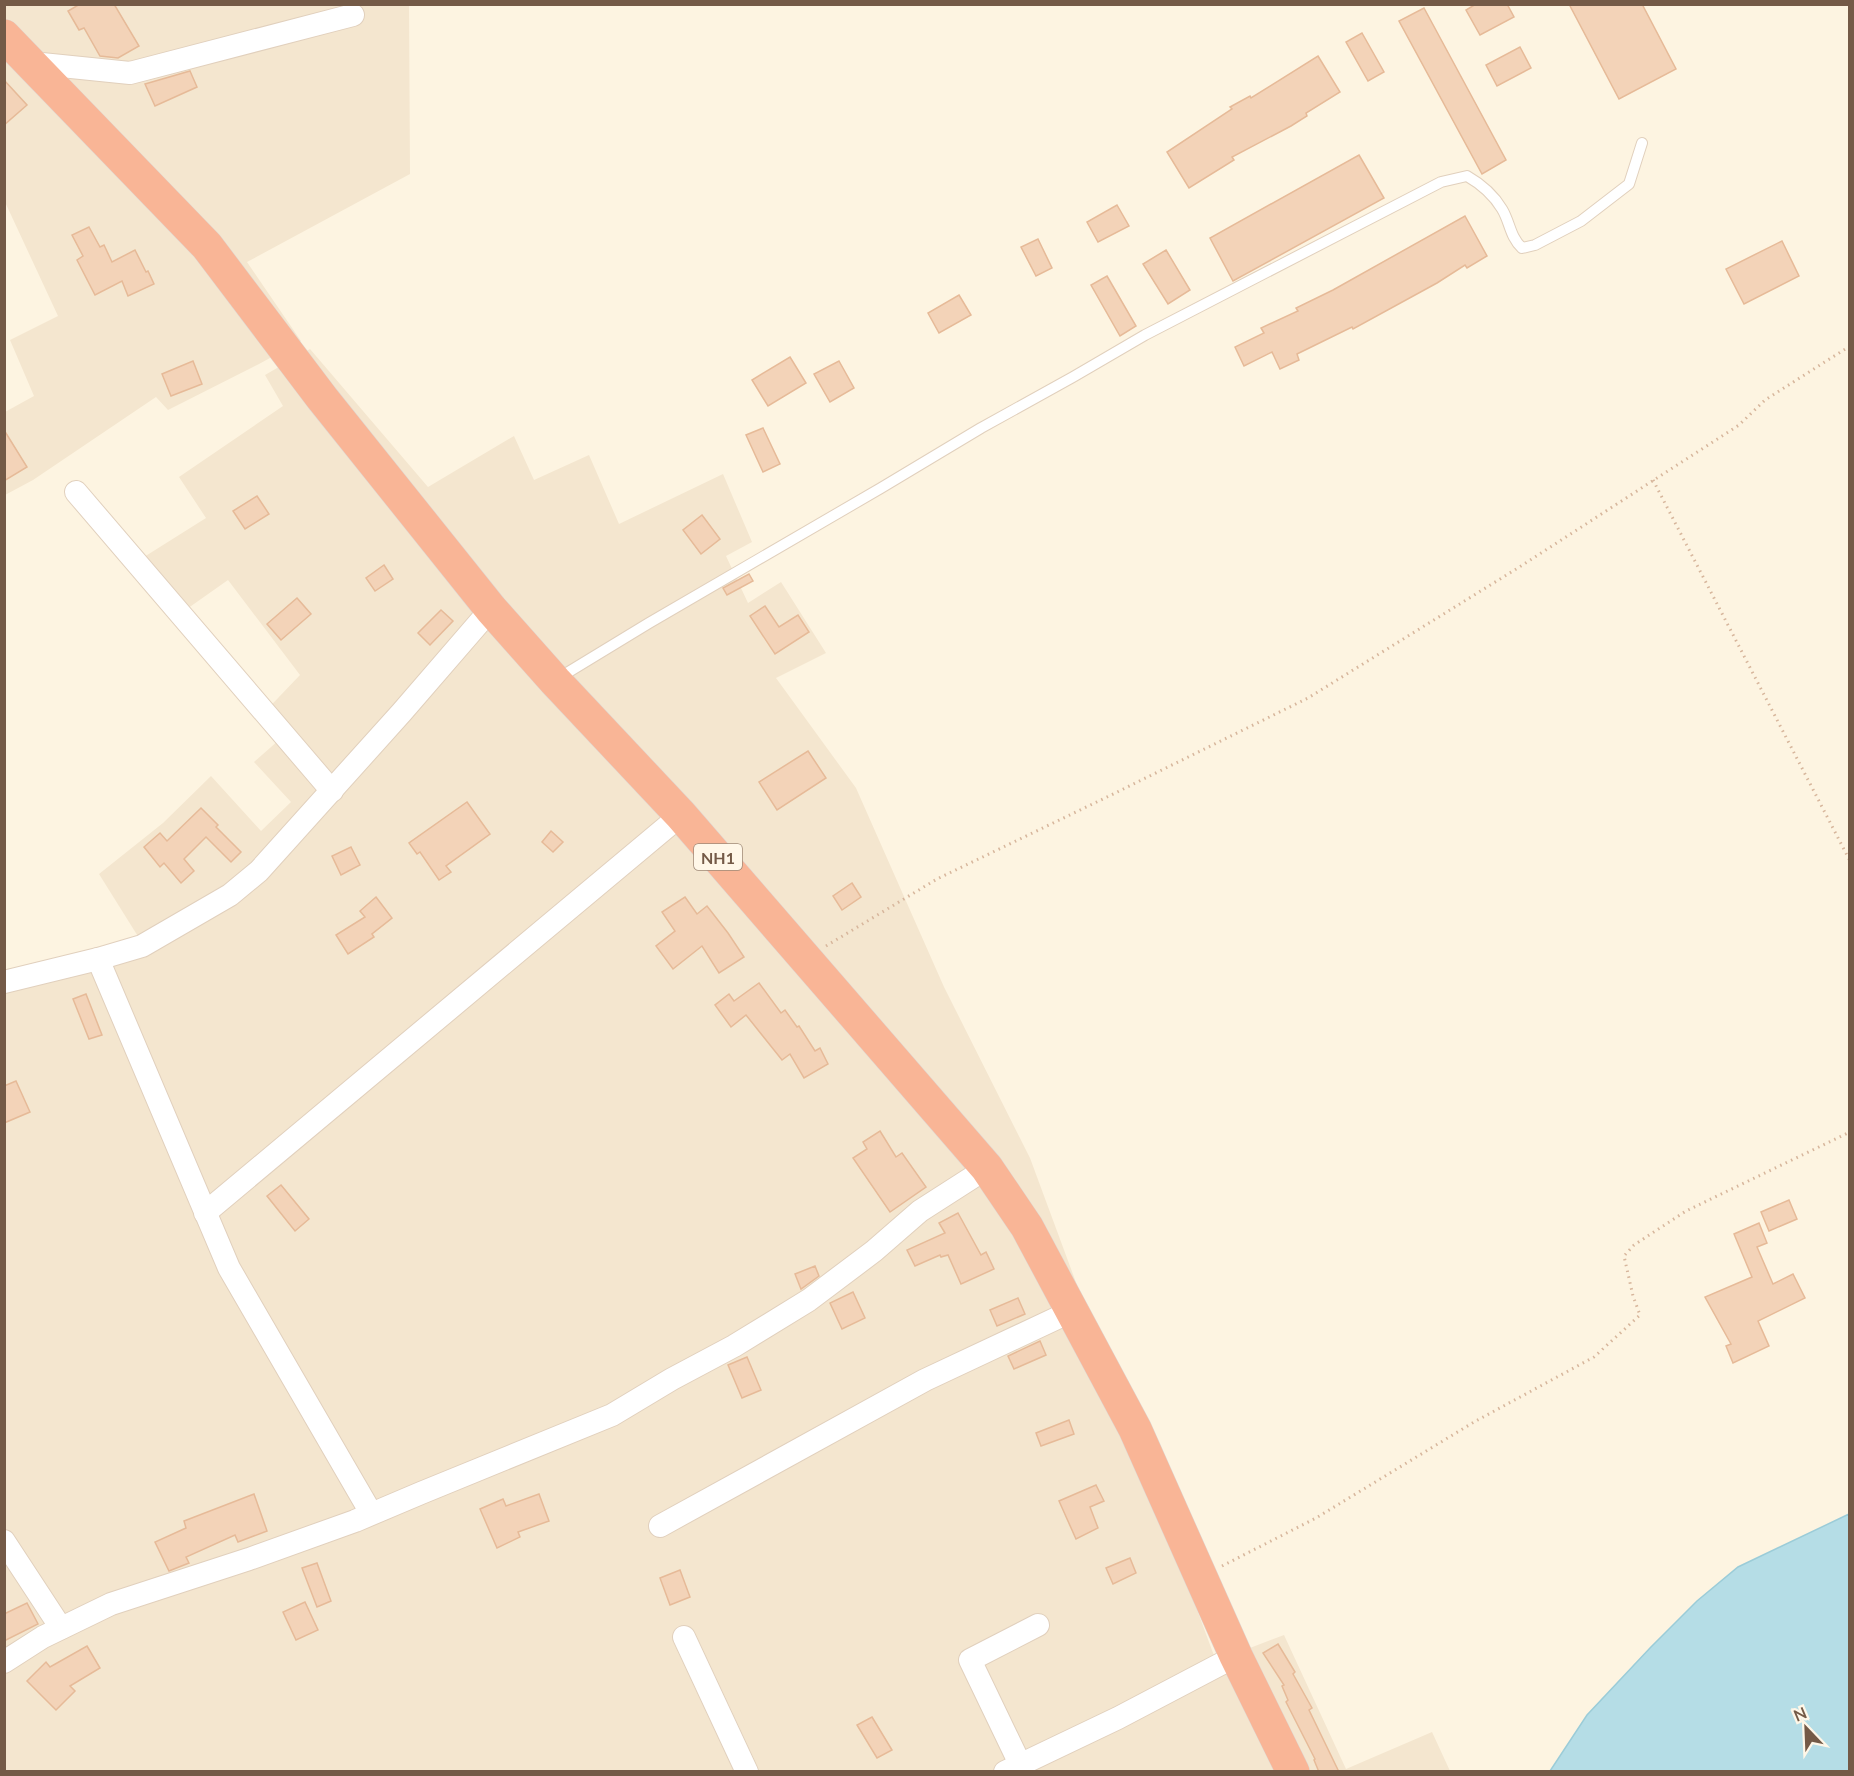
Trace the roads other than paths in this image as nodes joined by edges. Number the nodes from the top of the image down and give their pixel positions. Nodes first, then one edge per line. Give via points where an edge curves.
1 (354, 15) dead end
2 (4, 36) edge
3 (32, 63) junction
4 (1642, 143) dead end
5 (76, 492) dead end
6 (491, 609) junction
7 (555, 681) junction
8 (332, 791) junction
9 (681, 815) junction
10 (98, 959) junction
11 (4, 982) edge
12 (987, 1168) junction
13 (206, 1212) junction
14 (1072, 1311) junction
15 (371, 1513) junction
16 (660, 1526) dead end
17 (4, 1541) edge
18 (1038, 1625) dead end
19 (61, 1629) junction
20 (684, 1636) dead end
21 (1236, 1656) junction
22 (4, 1662) edge
23 (1012, 1768) edge
24 (747, 1772) edge
25 (1293, 1772) edge

1 - 3 street via 130,73
2 - 3 highway, NH1
3 - 6 highway, NH1 via 207,246 322,398
4 - 7 lane via 1629,183 1581,221 1522,248 1515,241 1503,209 1482,185 1467,176 1442,182 1145,335
5 - 8 street
6 - 7 highway, NH1
6 - 8 street
7 - 9 highway, NH1
8 - 10 street via 259,871 230,895 142,946
9 - 12 highway, NH1
9 - 13 street
10 - 11 street
10 - 13 street
12 - 14 highway, NH1 via 1027,1227
12 - 15 street via 920,1211 809,1300 612,1415
13 - 15 street via 229,1268
14 - 16 street via 925,1380
14 - 21 highway, NH1 via 1135,1429
15 - 19 street via 249,1559 111,1604
17 - 19 street
18 - 23 street via 970,1660
19 - 22 street
20 - 24 street
21 - 23 street
21 - 25 highway, NH1

